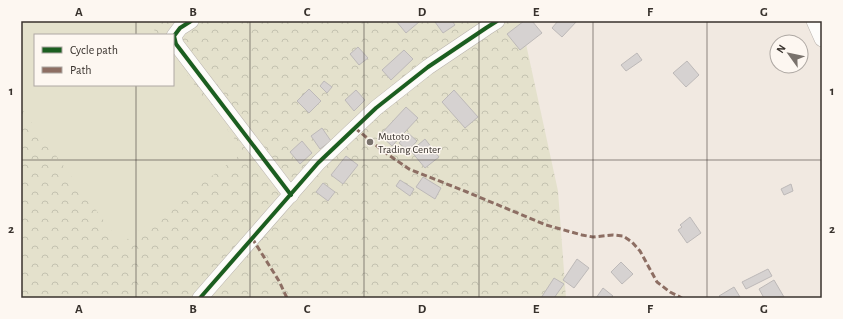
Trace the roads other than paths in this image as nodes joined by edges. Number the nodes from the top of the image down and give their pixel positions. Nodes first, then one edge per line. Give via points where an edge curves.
1 (191, 21) edge
2 (497, 21) edge
3 (814, 21) edge
4 (822, 39) edge
5 (290, 195) junction
6 (200, 298) edge

1 - 5 street via 180,28 174,36 176,44
2 - 5 street via 428,67 376,108 318,163
3 - 4 street
5 - 6 street

